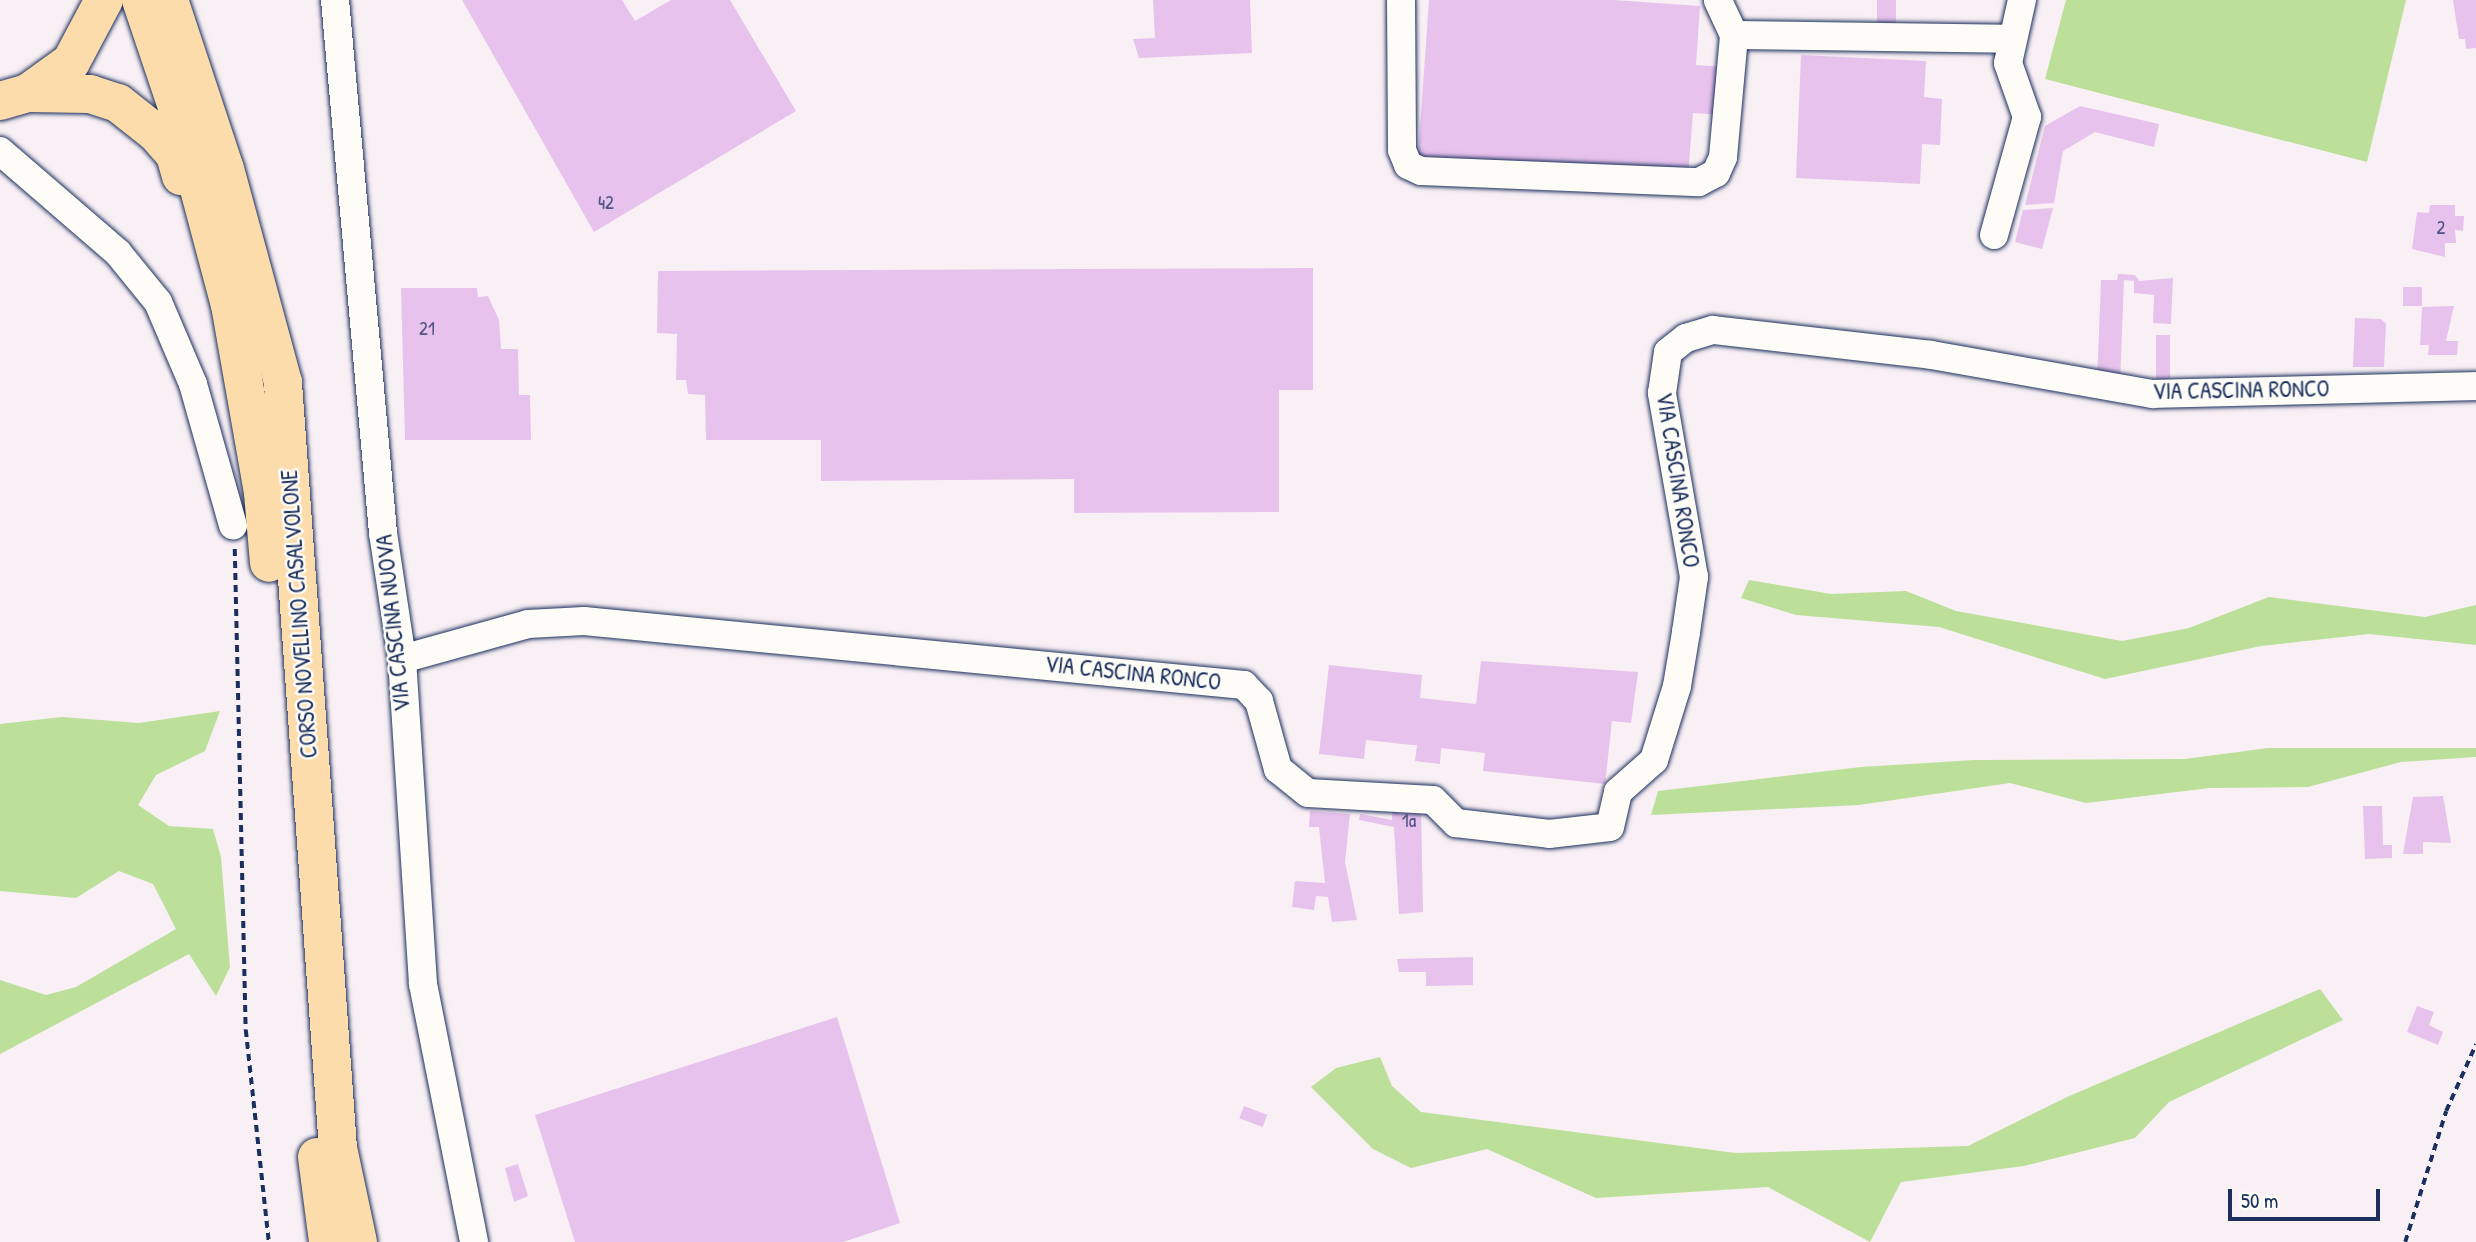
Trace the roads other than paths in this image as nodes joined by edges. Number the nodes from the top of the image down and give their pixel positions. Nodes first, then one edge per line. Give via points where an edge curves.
1 (104, 0) edge
2 (141, 0) edge
3 (169, 0) edge
4 (180, 0) edge
5 (335, 0) edge
6 (1401, 0) edge
7 (1718, 0) edge
8 (2022, 0) edge
9 (1734, 35) junction
10 (2012, 39) junction
11 (14, 97) edge
12 (0, 151) edge
13 (225, 169) junction
14 (1994, 235) dead end
15 (2476, 386) edge
16 (258, 468) junction
17 (233, 525) road end
18 (402, 659) junction
19 (328, 1242) edge
20 (358, 1242) edge
21 (474, 1242) edge

1 - 11 highway via 81,50
2 - 16 highway, CORSO NOVELLINO CASALVOLONE via 178,110 230,305
3 - 13 highway, CORSO NOVELLINO CASALVOLONE
4 - 13 highway
5 - 18 street, VIA CASCINA NUOVA via 383,533
6 - 9 street via 1402,150 1408,165 1421,171 1699,182 1716,173 1723,157
7 - 9 street
8 - 10 street
9 - 10 street
10 - 14 street via 2008,63 2027,117
11 - 16 highway via 90,94 118,103 175,155
12 - 17 street via 118,253 158,302 193,384
13 - 20 highway, CORSO NOVELLINO CASALVOLONE via 283,383 338,1148
15 - 18 street, VIA CASCINA RONCO via 2153,394 1931,355 1713,330 1686,338 1668,352 1661,393 1694,577 1686,632 1677,686 1654,760 1618,792 1610,827 1536,832 1456,823 1433,800 1308,793 1278,769 1259,701 1244,685 584,621 528,624
16 - 19 highway, CORSO NOVELLINO CASALVOLONE via 309,1094
18 - 21 street, VIA CASCINA NUOVA via 423,984

